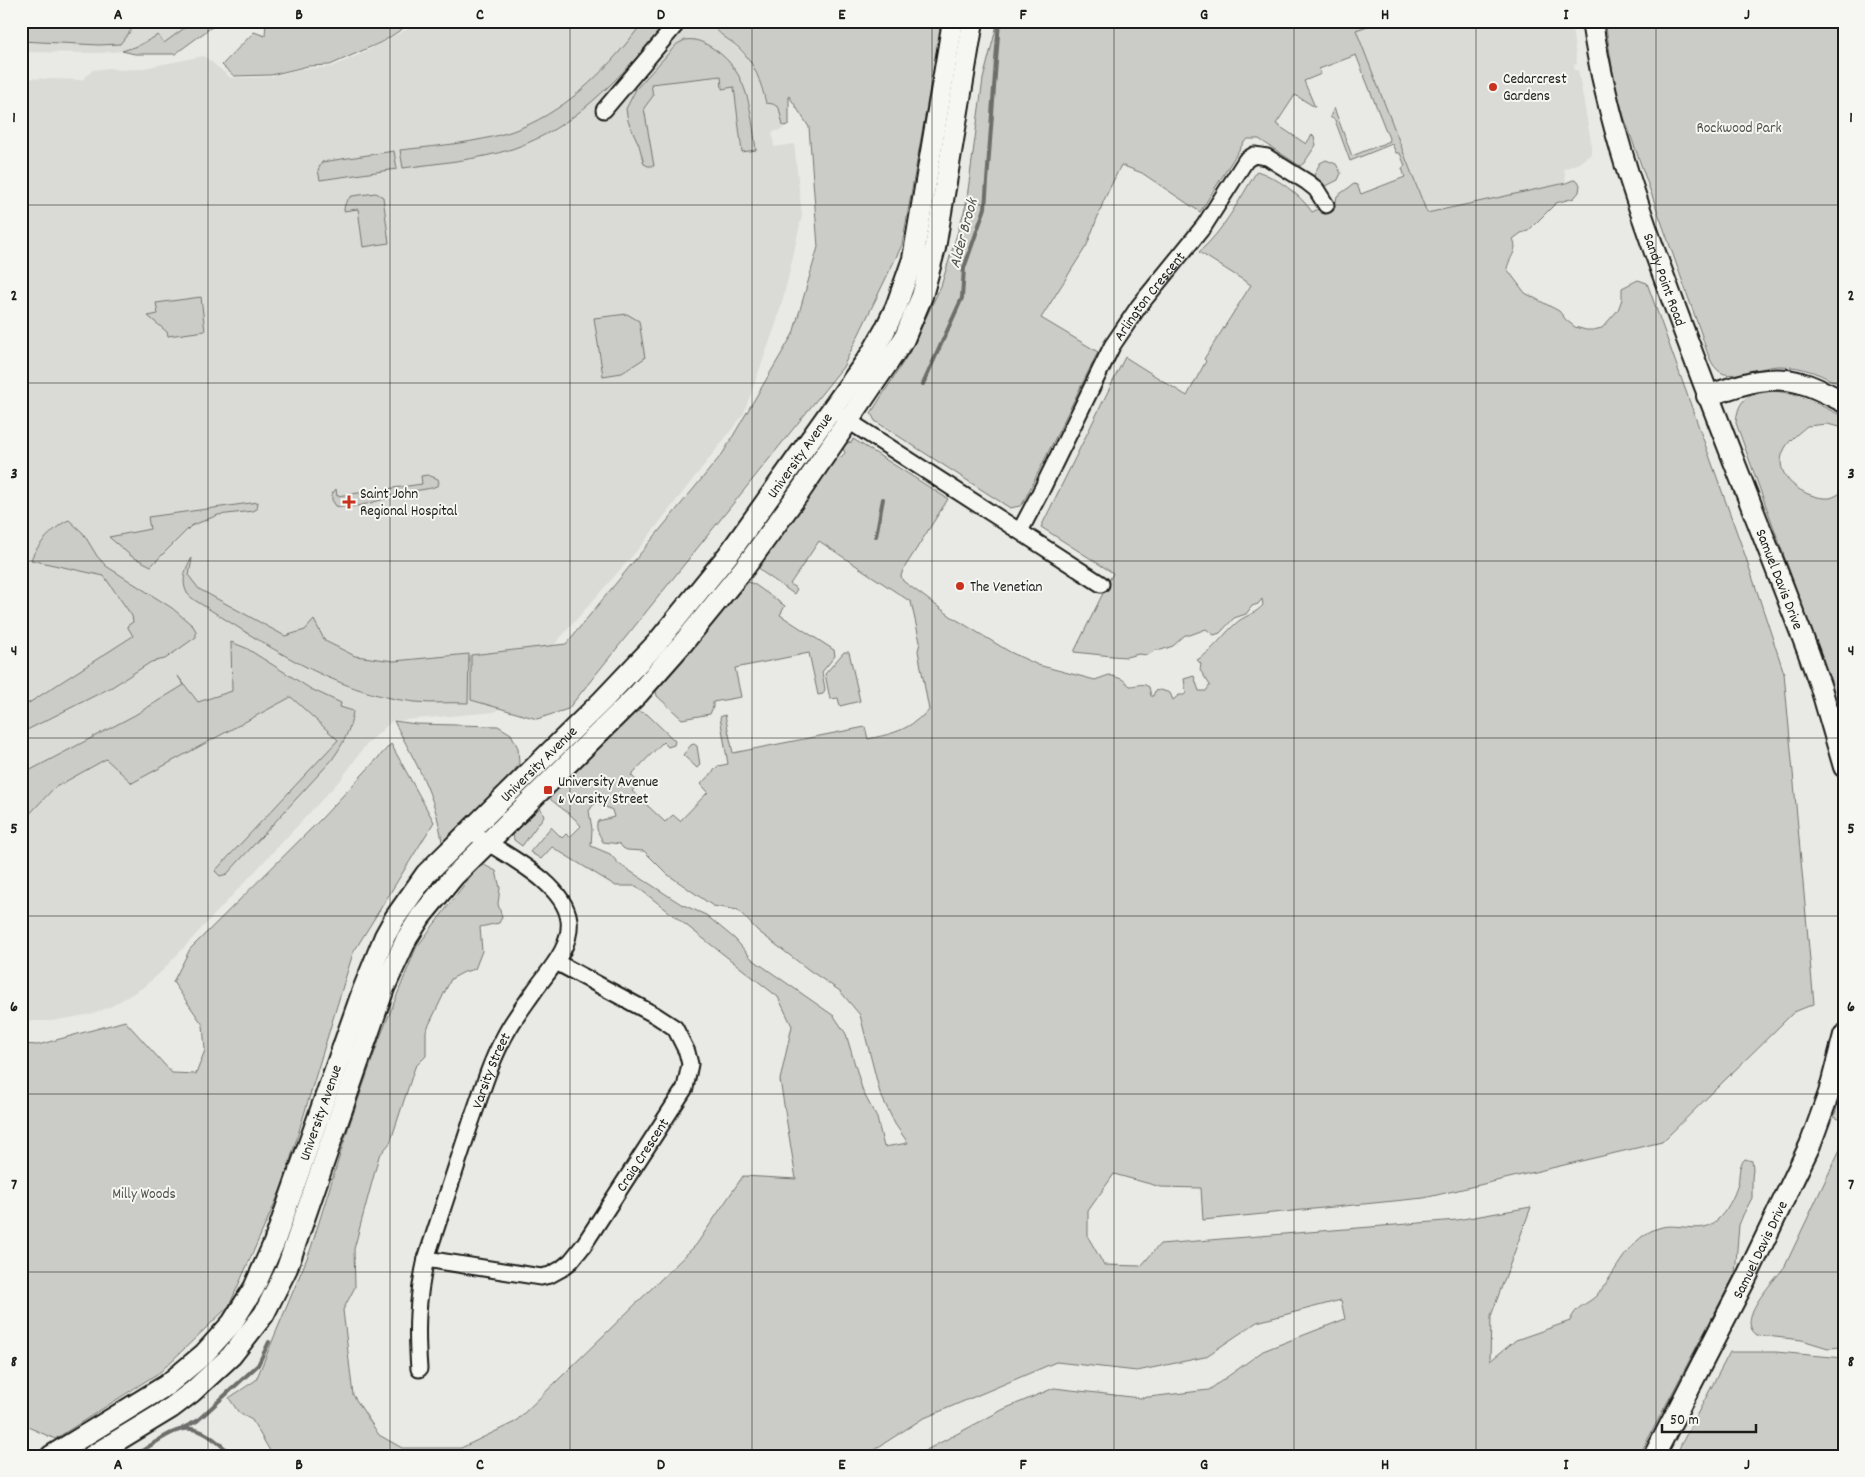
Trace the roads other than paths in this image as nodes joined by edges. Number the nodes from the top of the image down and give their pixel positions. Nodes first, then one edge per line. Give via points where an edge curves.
1 (678, 21) edge
2 (952, 21) edge
3 (973, 21) edge
4 (1592, 21) edge
5 (604, 110) dead end
6 (1326, 205) dead end
7 (1707, 396) junction
8 (1844, 402) edge
9 (831, 410) junction
10 (848, 421) junction
11 (1020, 532) junction
12 (1101, 584) dead end
13 (1844, 766) edge
14 (470, 831) junction
15 (488, 843) junction
16 (556, 962) junction
17 (1844, 1034) edge
18 (426, 1259) junction
19 (419, 1369) dead end
20 (88, 1450) edge
21 (51, 1456) edge
22 (1654, 1456) edge

1 - 5 street
2 - 9 main road, University Avenue via 913,259 906,282 872,353
3 - 10 main road, University Avenue via 929,273 904,339
4 - 7 main road, Sandy Point Road via 1605,91 1622,154 1651,245
6 - 11 street, Arlington Crescent via 1313,186 1267,157 1254,155 1246,160 1204,226 1138,306 1112,346
7 - 8 main road via 1748,382 1783,380 1800,382
7 - 13 main road, Samuel Davis Drive via 1806,646
9 - 10 street
9 - 14 main road, University Avenue via 728,555 656,644
10 - 11 street
10 - 15 main road, University Avenue via 745,567 683,643 638,694
11 - 12 street
14 - 15 street, Varsity Street
14 - 20 main road, University Avenue via 426,874 384,936 274,1243 243,1306 219,1338 187,1370 147,1398
15 - 16 street, Varsity Street via 543,880 558,894 566,908 568,934
15 - 20 main road, University Avenue via 437,894 421,916 384,988 287,1268 264,1314 230,1356 192,1392 171,1408
16 - 18 street, Varsity Street via 509,1028 491,1063
16 - 18 street, Craig Crescent via 675,1028 688,1052 690,1064 685,1088 596,1229 561,1269 543,1277 530,1277
17 - 22 main road, Samuel Davis Drive via 1829,1093 1810,1145
18 - 19 street, Varsity Street via 416,1328
20 - 21 main road, University Avenue

